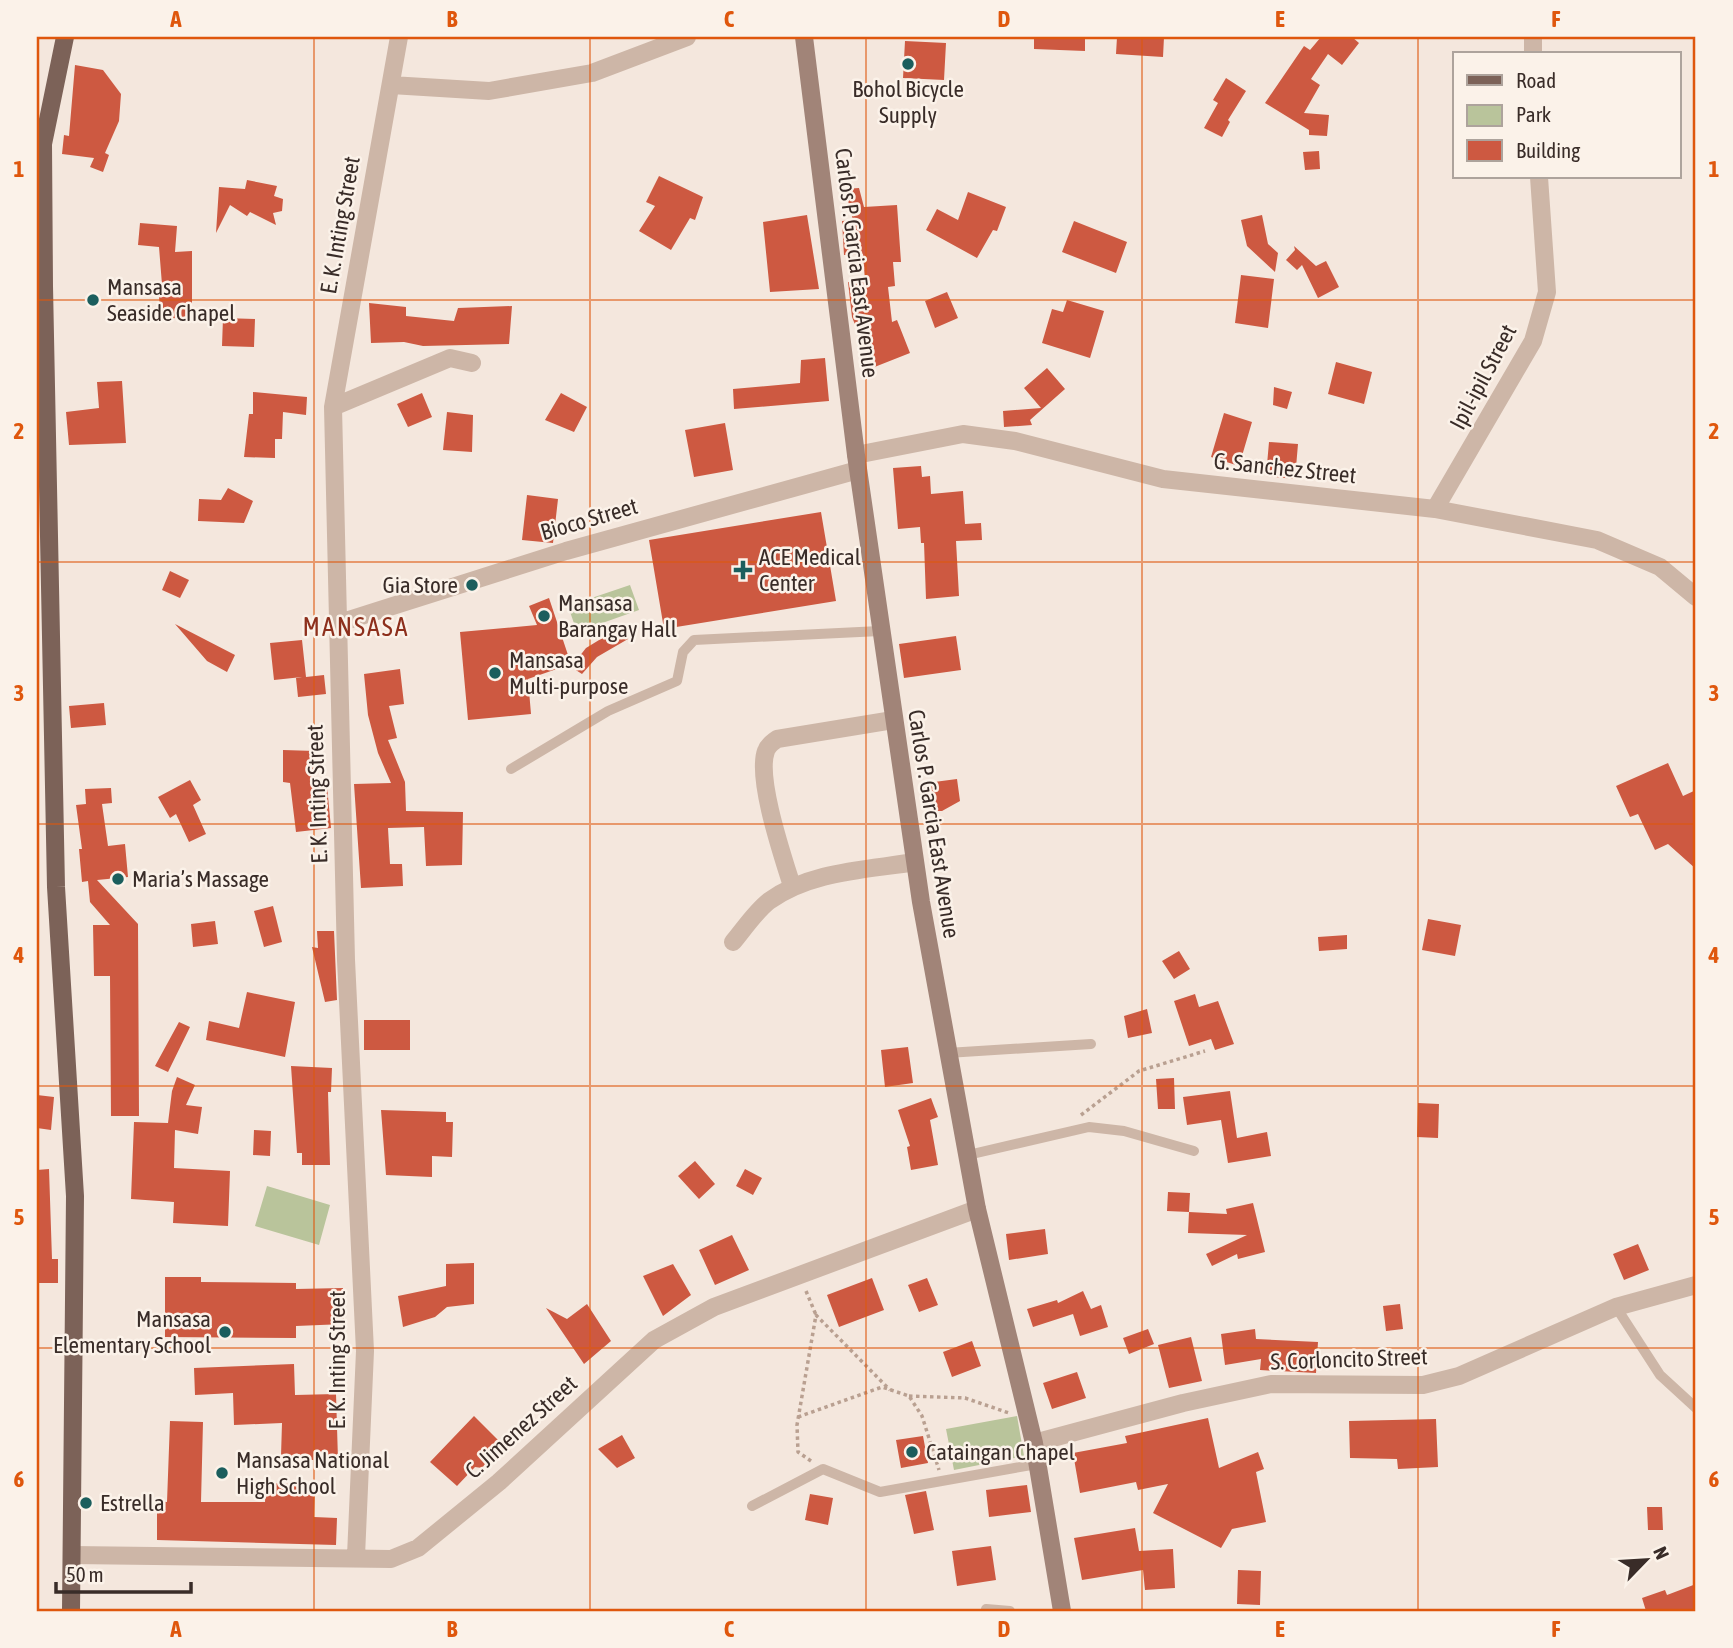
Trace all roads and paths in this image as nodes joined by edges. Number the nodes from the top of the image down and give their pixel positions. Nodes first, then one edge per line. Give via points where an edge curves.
1 (65, 37) edge
2 (399, 37) edge
3 (687, 37) edge
4 (804, 37) edge
5 (391, 85) junction
6 (1539, 178) edge
7 (472, 363) dead end
8 (333, 407) junction
9 (857, 462) junction
10 (1436, 509) junction
11 (1696, 597) edge
12 (336, 624) junction
13 (880, 631) junction
14 (893, 720) junction
15 (511, 769) dead end
16 (915, 862) junction
17 (792, 886) junction
18 (733, 942) dead end
19 (1091, 1044) dead end
20 (1205, 1051) dead end
21 (946, 1053) junction
22 (1051, 1137) junction
23 (1194, 1151) dead end
24 (968, 1155) junction
25 (977, 1209) junction
26 (799, 1273) junction
27 (1696, 1285) edge
28 (1616, 1307) junction
29 (816, 1315) junction
30 (890, 1390) junction
31 (909, 1396) junction
32 (1696, 1408) edge
33 (1028, 1412) junction
34 (799, 1417) junction
35 (1034, 1443) junction
36 (1037, 1464) junction
37 (823, 1469) junction
38 (942, 1478) junction
39 (752, 1506) dead end
40 (72, 1555) junction
41 (356, 1556) junction
42 (986, 1609) dead end
43 (71, 1611) edge
44 (1010, 1611) edge
45 (1062, 1611) edge

1 - 40 main road via 43,144 56,887 75,1196
2 - 5 street, E. K. Inting Street
3 - 5 street via 592,74 489,91
4 - 9 main road, Carlos P. Garcia East Avenue
5 - 8 street, E. K. Inting Street
6 - 10 street, Ipil-ipil Street via 1546,292 1534,341
7 - 8 street via 450,358
8 - 12 street, E. K. Inting Street
9 - 10 street, G. Sanchez Street via 963,434 1016,441 1163,479
9 - 12 street, Bioco Street
9 - 13 main road, Carlos P. Garcia East Avenue
10 - 11 street, G. Sanchez Street via 1597,540 1660,567
12 - 41 street, E. K. Inting Street via 365,1352
13 - 14 main road, Carlos P. Garcia East Avenue
13 - 15 lane via 694,640 683,652 677,681 608,711
14 - 16 main road, Carlos P. Garcia East Avenue
14 - 17 street via 778,739 767,747 764,760 775,832
16 - 17 street
16 - 21 main road, Carlos P. Garcia East Avenue
17 - 18 street via 766,903
19 - 21 lane
20 - 22 path via 1139,1072
21 - 24 main road, Carlos P. Garcia East Avenue
22 - 23 lane via 1089,1127 1124,1130
22 - 24 lane
24 - 25 main road, Carlos P. Garcia East Avenue
25 - 26 street, C. Jimenez Street
25 - 33 main road, Carlos P. Garcia East Avenue
26 - 29 path
26 - 41 street, C. Jimenez Street via 714,1307 654,1340 499,1482 418,1548 391,1559
27 - 28 street, S. Corloncito Street
28 - 32 lane via 1660,1375
28 - 35 street, S. Corloncito Street via 1459,1376 1423,1385 1271,1384
29 - 30 path
29 - 34 path
30 - 31 path
30 - 34 path via 882,1387
31 - 33 path via 965,1398 1005,1413
31 - 38 path via 922,1416
33 - 35 main road, Carlos P. Garcia East Avenue
34 - 37 path via 798,1452
35 - 36 main road, Carlos P. Garcia East Avenue
36 - 38 lane
36 - 45 main road, Carlos P. Garcia East Avenue
37 - 38 lane via 880,1492
37 - 39 lane
40 - 41 street, C. Jimenez Street
40 - 43 main road
42 - 44 lane

